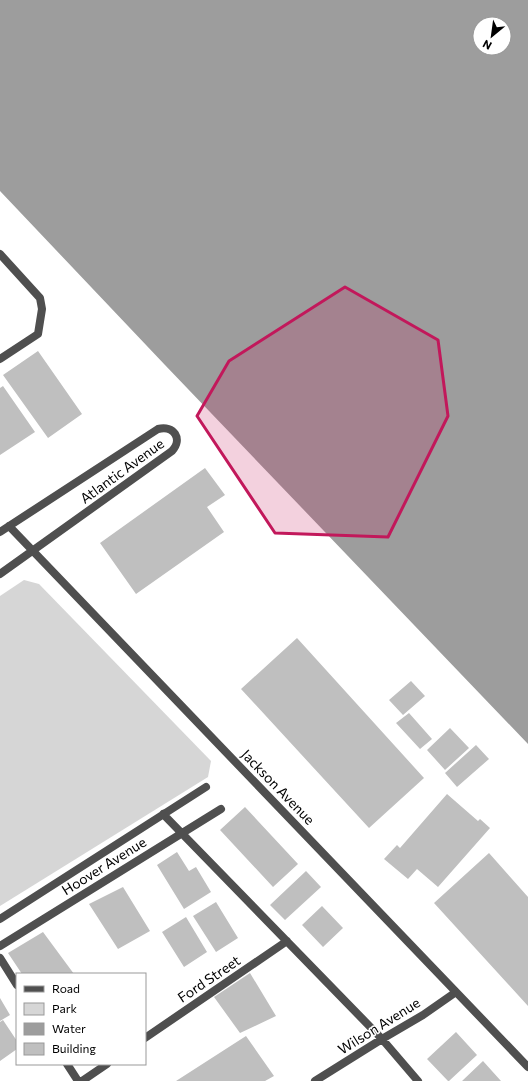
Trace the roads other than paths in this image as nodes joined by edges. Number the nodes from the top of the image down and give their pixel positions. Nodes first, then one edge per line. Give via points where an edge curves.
1 (0, 254) edge
2 (0, 359) edge
3 (10, 526) junction
4 (0, 532) edge
5 (33, 551) junction
6 (0, 574) edge
7 (206, 787) dead end
8 (221, 809) dead end
9 (163, 814) junction
10 (182, 833) junction
11 (0, 919) edge
12 (287, 941) junction
13 (0, 946) edge
14 (0, 958) edge
15 (16, 983) edge
16 (456, 992) junction
17 (146, 1037) edge
18 (382, 1039) junction
19 (68, 1065) edge
20 (106, 1065) edge
21 (528, 1067) edge
22 (78, 1081) edge
23 (82, 1081) edge
24 (315, 1081) edge
25 (418, 1081) edge

1 - 2 street via 40,298 42,309 38,334
3 - 4 street, Atlantic Avenue
3 - 5 street, Jackson Avenue
3 - 5 street, Atlantic Avenue via 158,429 167,428 175,434 176,448
5 - 6 street, Atlantic Avenue
5 - 16 street, Jackson Avenue
7 - 9 street, Hoover Avenue
8 - 10 street, Hoover Avenue
9 - 10 street
9 - 11 street, Hoover Avenue
10 - 12 street
10 - 13 street, Hoover Avenue
12 - 17 street, Ford Street
12 - 18 street
14 - 15 street
16 - 18 street, Wilson Avenue
16 - 21 street, Jackson Avenue
18 - 24 street, Wilson Avenue
18 - 25 street
19 - 22 street
20 - 23 street

